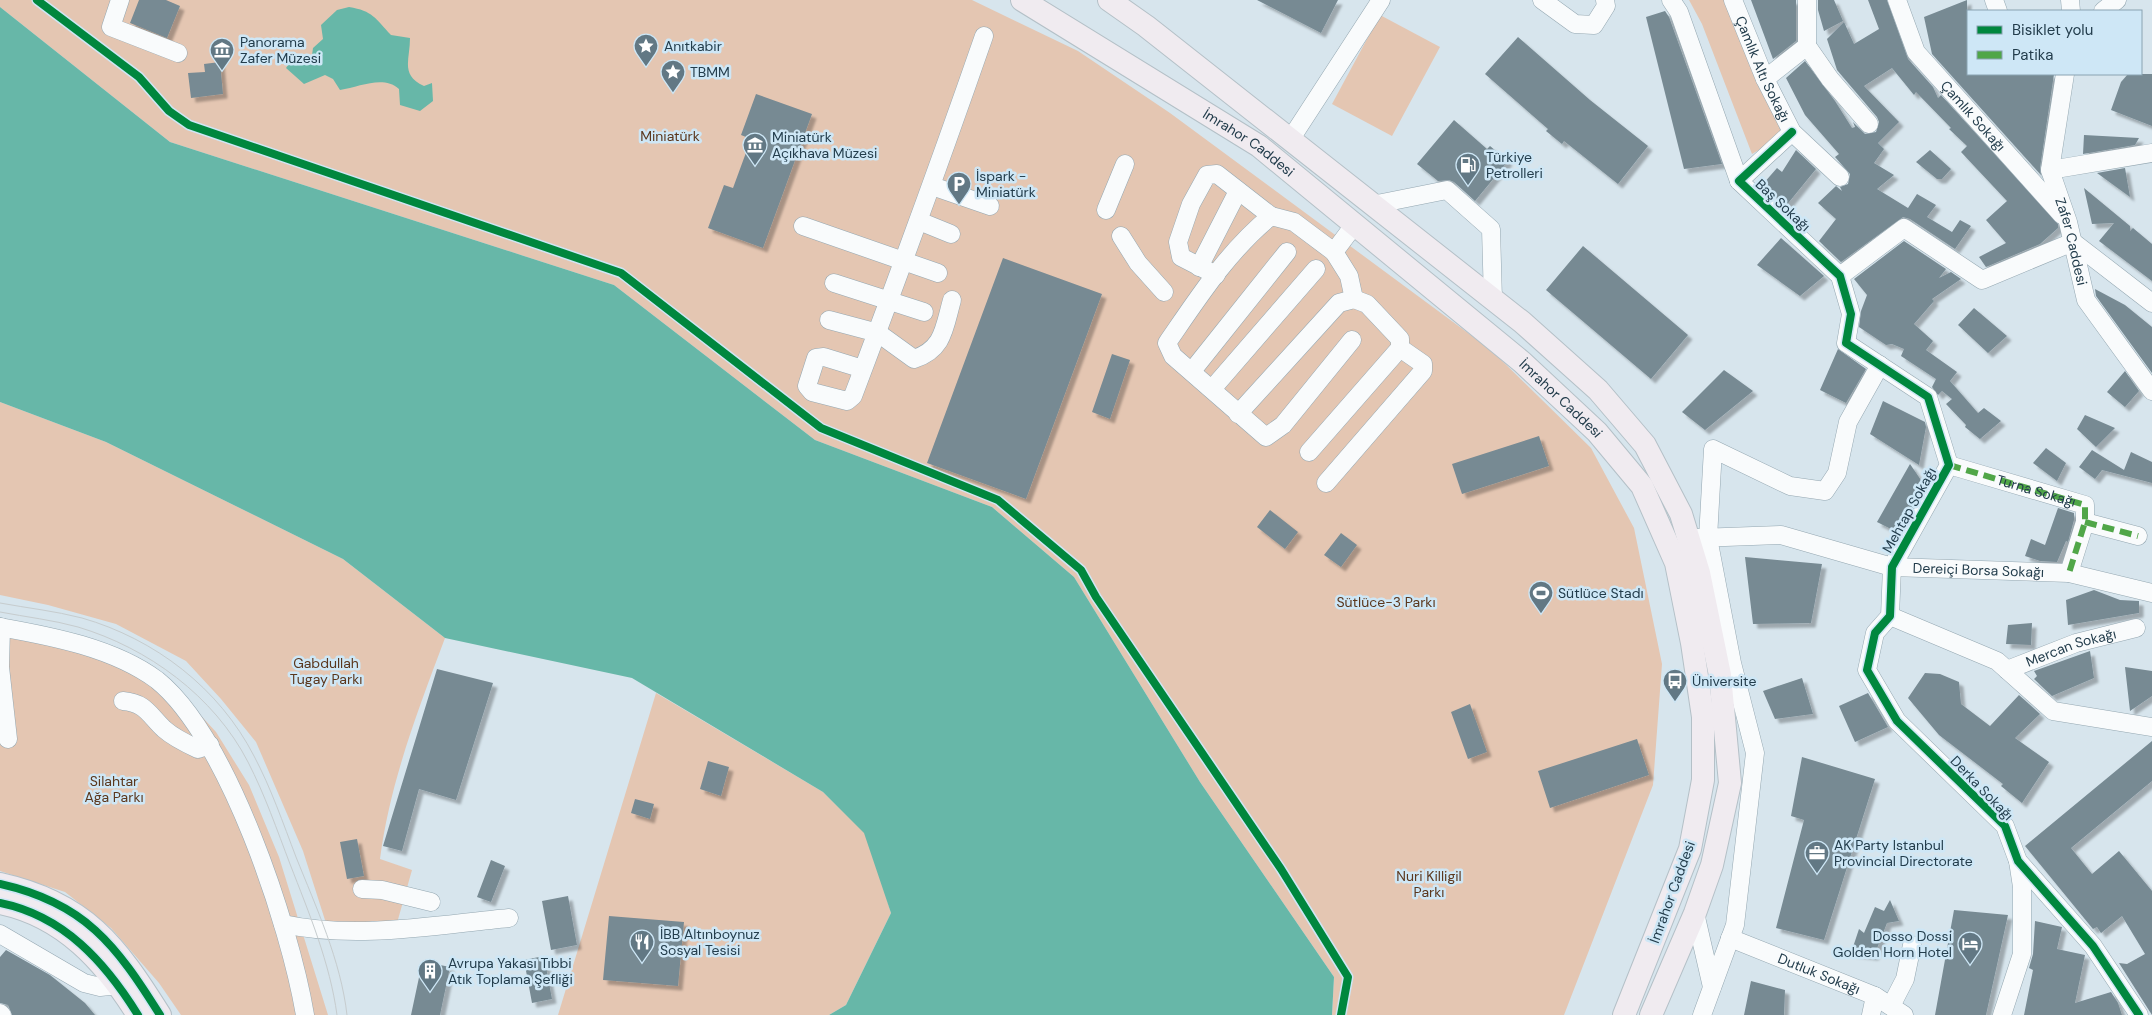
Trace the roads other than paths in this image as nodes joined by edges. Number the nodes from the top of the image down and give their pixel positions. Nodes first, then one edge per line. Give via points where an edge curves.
1 (120, 0) edge
2 (1022, 0) edge
3 (1109, 0) edge
4 (1381, 0) edge
5 (1542, 0) edge
6 (1606, 0) edge
7 (1671, 0) edge
8 (1733, 0) edge
9 (1807, 0) edge
10 (1897, 0) edge
11 (2117, 0) edge
12 (2104, 10) edge
13 (984, 36) dead end
14 (1807, 46) junction
15 (178, 53) dead end
16 (2065, 75) edge
17 (1765, 79) junction
18 (1226, 89) junction
19 (1211, 116) junction
20 (1869, 124) dead end
21 (1792, 132) junction
22 (1290, 140) junction
23 (2152, 153) edge
24 (1125, 164) dead end
25 (2050, 170) junction
26 (1840, 176) dead end
27 (1739, 181) junction
28 (932, 186) junction
29 (1238, 191) junction
30 (1372, 205) junction
31 (990, 206) dead end
32 (1106, 210) dead end
33 (1271, 216) junction
34 (919, 221) junction
35 (2068, 222) junction
36 (1356, 224) junction
37 (802, 226) dead end
38 (951, 234) dead end
39 (1121, 236) dead end
40 (2073, 242) junction
41 (1287, 252) dead end
42 (1334, 252) junction
43 (904, 261) junction
44 (1199, 267) junction
45 (1316, 269) dead end
46 (938, 273) dead end
47 (1216, 274) junction
48 (1840, 276) junction
49 (834, 283) dead end
50 (1164, 292) dead end
51 (1354, 299) junction
52 (890, 300) junction
53 (952, 300) dead end
54 (1493, 300) junction
55 (2152, 303) edge
56 (924, 312) dead end
57 (829, 320) dead end
58 (878, 333) junction
59 (1352, 340) dead end
60 (1400, 348) junction
61 (1880, 365) junction
62 (863, 369) dead end
63 (1192, 372) junction
64 (1212, 390) junction
65 (2152, 391) edge
66 (1238, 414) junction
67 (1309, 452) dead end
68 (1949, 465) junction
69 (1326, 483) dead end
70 (2085, 522) junction
71 (2138, 536) dead end
72 (1698, 538) junction
73 (1892, 567) junction
74 (2070, 573) junction
75 (2152, 593) edge
76 (1890, 616) junction
77 (1, 627) edge
78 (2136, 628) dead end
79 (2007, 670) junction
80 (123, 701) dead end
81 (2152, 727) edge
82 (8, 739) dead end
83 (210, 744) junction
84 (1698, 808) junction
85 (1724, 811) junction
86 (2018, 860) junction
87 (0, 884) edge
88 (362, 889) dead end
89 (431, 902) dead end
90 (0, 903) edge
91 (1695, 913) junction
92 (509, 918) dead end
93 (283, 924) junction
94 (0, 934) edge
95 (1730, 938) junction
96 (1912, 945) dead end
97 (119, 985) junction
98 (1712, 987) junction
99 (1875, 996) junction
100 (1898, 1011) edge
101 (138, 1015) edge
102 (160, 1015) edge
103 (305, 1015) edge
104 (1624, 1015) edge
105 (1651, 1015) edge
106 (1702, 1015) edge
107 (1871, 1015) edge
108 (2002, 1015) edge
109 (2139, 1015) edge

1 - 15 street via 111,27
2 - 19 main road, İmrahor Caddesi
3 - 18 main road, İmrahor Caddesi
4 - 22 street
5 - 6 street via 1576,24 1594,25 1606,6
7 - 27 street
8 - 17 street, Çamlık Altı Sokağı
9 - 14 street
10 - 35 street, Çamlık Sokağı via 1916,52
11 - 12 street
13 - 28 street
14 - 17 street
14 - 20 street via 1830,79
16 - 25 street, Zafer Caddesi
17 - 21 street, Çamlık Altı Sokağı
18 - 19 main road
18 - 22 main road, İmrahor Caddesi
19 - 36 main road, İmrahor Caddesi via 1259,146
21 - 26 street, Çamlık Altı Sokağı
21 - 27 street, Baş Sokağı
22 - 30 main road, İmrahor Caddesi
23 - 25 street
24 - 32 street
25 - 35 street, Zafer Caddesi
27 - 48 street, Baş Sokağı
28 - 31 street
28 - 34 street
29 - 33 street
29 - 44 street
29 - 44 street via 1217,174 1207,176 1191,204 1178,242 1181,257
30 - 54 main road, İmrahor Caddesi
30 - 54 street via 1447,190 1491,229
33 - 42 street via 1294,222
33 - 47 street via 1251,232
34 - 38 street
34 - 43 street
35 - 40 street, Zafer Caddesi
36 - 42 street
36 - 84 main road, İmrahor Caddesi via 1526,366 1597,432 1642,486 1676,563 1692,643 1703,716 1703,780
37 - 43 street
39 - 50 street via 1138,263
40 - 48 street via 1982,280 1904,228
40 - 55 street
40 - 65 street, Zafer Caddesi via 2086,300
41 - 63 street
42 - 51 street via 1349,276
43 - 46 street
43 - 52 street
44 - 47 street
45 - 64 street
47 - 63 street via 1167,343 1173,356
48 - 61 street, Mehtap Sokağı via 1852,314 1846,343
49 - 52 street
51 - 60 street via 1367,304 1388,324 1400,339
51 - 66 street via 1339,303 1332,309
52 - 56 street
52 - 58 street
53 - 58 street via 939,342 927,355 914,359
54 - 72 main road, İmrahor Caddesi via 1598,390 1645,445 1680,514
57 - 58 street
58 - 62 street
59 - 66 street via 1283,425 1266,437
60 - 67 street
60 - 69 street via 1423,364 1423,371
61 - 68 street, Mehtap Sokağı via 1928,397
61 - 72 street via 1848,422 1837,473 1825,491 1790,486 1713,449
63 - 64 street
64 - 66 street
68 - 70 street, Turna Sokağı via 2085,505
68 - 73 street, Mehtap Sokağı
70 - 71 street
70 - 74 street, Turna Sokağı
72 - 73 street, Dereiçi Borsa Sokağı via 1780,535
72 - 85 main road, İmrahor Caddesi via 1699,573 1720,675 1730,783
72 - 95 street via 1755,753 1735,925
73 - 74 street, Dereiçi Borsa Sokağı
73 - 76 street
74 - 75 street, Dereiçi Borsa Sokağı
76 - 79 street, Mercan Sokağı via 1997,661
76 - 86 street, Derka Sokağı via 1875,633 1868,670 1898,721 2005,826
77 - 82 street via 0,666
77 - 83 street via 57,637 99,650 156,680 187,712
78 - 79 street, Mercan Sokağı via 2076,642
79 - 81 street, Mercan Sokağı via 2053,711
80 - 83 street via 142,707 164,730 186,744 198,749
83 - 93 street via 242,814
84 - 85 main road
84 - 104 main road, İmrahor Caddesi via 1690,849
85 - 91 main road, İmrahor Caddesi via 1712,866
86 - 108 street via 2022,887 2022,954
86 - 109 street, Derka Sokağı via 2093,946
87 - 102 main road via 28,890 54,901 93,927 132,971
88 - 89 street via 382,890
90 - 97 main road via 17,906 53,923 85,946
91 - 98 street
91 - 105 main road, İmrahor Caddesi
92 - 93 street via 377,931 315,931
93 - 103 street
94 - 97 street via 84,982 100,987
95 - 98 street
95 - 99 street, Dutluk Sokağı
96 - 100 street
97 - 101 main road
98 - 106 street
99 - 100 street, Dutluk Sokağı
99 - 107 street

